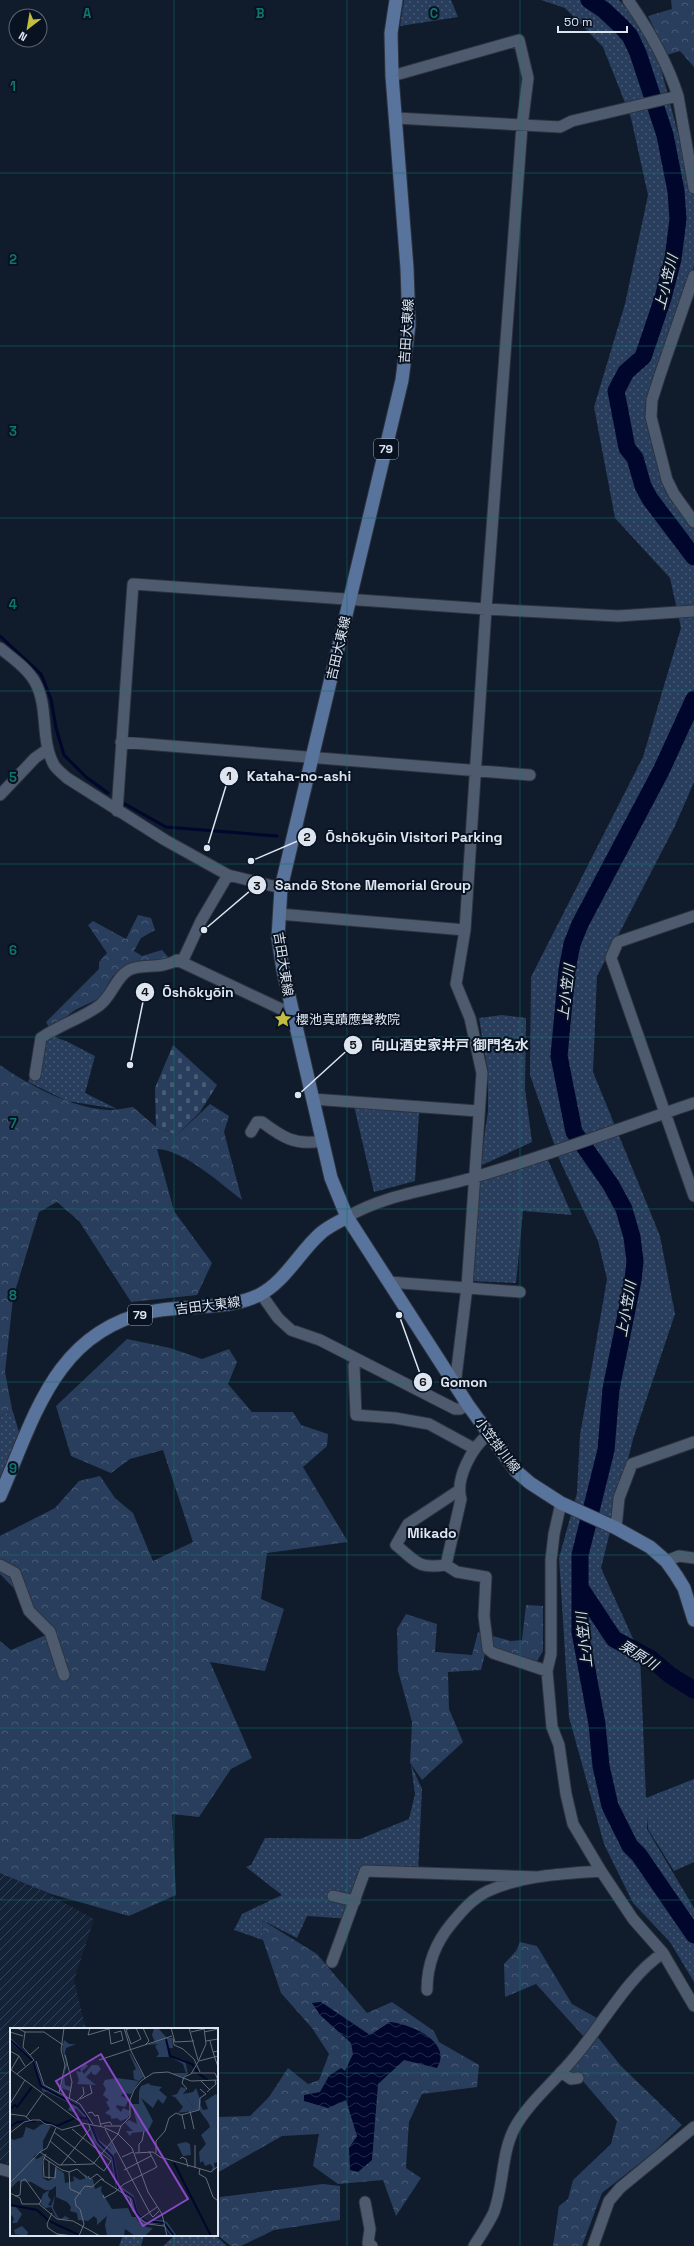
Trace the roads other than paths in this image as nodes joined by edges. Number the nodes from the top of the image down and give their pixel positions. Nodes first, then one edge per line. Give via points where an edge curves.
1 (396, 0) edge
2 (628, 0) edge
3 (392, 76) junction
4 (674, 97) junction
5 (396, 118) junction
6 (522, 126) junction
7 (694, 188) edge
8 (694, 276) edge
9 (694, 522) edge
10 (350, 599) junction
11 (486, 609) junction
12 (690, 611) edge
13 (0, 648) edge
14 (121, 742) junction
15 (48, 749) junction
16 (312, 757) junction
17 (475, 769) junction
18 (530, 775) dead end
19 (0, 796) edge
20 (117, 811) junction
21 (228, 875) junction
22 (281, 888) junction
23 (278, 914) junction
24 (694, 916) edge
25 (465, 930) junction
26 (182, 962) junction
27 (292, 1009) junction
28 (36, 1076) dead end
29 (312, 1100) junction
30 (694, 1103) edge
31 (478, 1111) junction
32 (666, 1112) junction
33 (251, 1132) dead end
34 (322, 1141) junction
35 (474, 1177) junction
36 (694, 1196) edge
37 (347, 1217) junction
38 (389, 1282) junction
39 (467, 1287) junction
40 (520, 1292) dead end
41 (261, 1294) junction
42 (356, 1360) junction
43 (455, 1385) junction
44 (468, 1405) junction
45 (488, 1435) junction
46 (694, 1442) edge
47 (475, 1449) junction
48 (458, 1491) junction
49 (0, 1496) edge
50 (565, 1505) junction
51 (612, 1526) junction
52 (694, 1558) edge
53 (666, 1561) junction
54 (0, 1565) edge
55 (446, 1565) junction
56 (694, 1620) edge
57 (548, 1671) junction
58 (64, 1674) dead end
59 (601, 1870) junction
60 (537, 1877) junction
61 (333, 1896) dead end
62 (354, 1901) junction
63 (663, 1953) junction
64 (332, 1962) dead end
65 (427, 1990) dead end
66 (694, 2006) edge
67 (561, 2072) junction
68 (578, 2078) dead end
69 (694, 2127) edge
70 (0, 2169) edge
71 (10, 2172) edge
72 (364, 2202) dead end
73 (372, 2246) edge
74 (474, 2246) edge
75 (593, 2246) edge

1 - 3 main road, 吉田大東線 / 79 via 391,33
2 - 4 street via 660,48
3 - 5 main road, 吉田大東線 / 79
3 - 6 street via 519,40 528,78
4 - 6 street via 572,121 560,127
4 - 7 street
5 - 6 street
5 - 10 main road, 吉田大東線 / 79 via 408,289 406,355
6 - 11 street
8 - 9 street via 652,400 651,417 667,480
10 - 11 street
10 - 14 street via 133,584
10 - 16 main road, 吉田大東線 / 79
11 - 12 street via 622,616
11 - 17 street
13 - 15 street via 35,682 40,697
14 - 16 street
14 - 20 street
15 - 19 street via 35,758
15 - 20 street via 54,766 66,778
16 - 17 street
16 - 22 main road, 吉田大東線 / 79
17 - 18 street
17 - 25 street
20 - 21 street
21 - 22 street
21 - 26 street via 201,921
22 - 23 main road, 吉田大東線 / 79
23 - 25 street
23 - 27 main road, 吉田大東線 / 79 via 279,948
24 - 32 street via 618,942 612,958
25 - 31 street via 456,984 470,1018 482,1073
26 - 27 street via 281,1009
26 - 28 street via 177,960 170,965 132,969 124,973 101,1004 56,1027 41,1038
27 - 29 main road, 吉田大東線 / 79
29 - 31 street
29 - 34 main road, 吉田大東線 / 79
30 - 32 street
31 - 35 street
32 - 35 street via 605,1135
32 - 36 street
33 - 34 street via 256,1122 262,1122 283,1138 304,1143
34 - 37 main road, 吉田大東線 / 79 via 331,1178
35 - 37 street via 405,1195 361,1209
35 - 39 street
37 - 38 main road, 小笠掛川線
37 - 41 main road, 吉田大東線 / 79 via 322,1232 276,1282
38 - 39 street
38 - 43 main road, 小笠掛川線
39 - 40 street
39 - 43 street
41 - 42 street via 278,1318 291,1330 320,1340
41 - 49 main road, 吉田大東線 / 79 via 221,1305 149,1312 114,1323 93,1337 67,1361 50,1383 18,1449
42 - 44 street via 455,1409
42 - 47 street via 356,1415 429,1424
43 - 44 main road, 小笠掛川線
44 - 45 main road, 小笠掛川線
45 - 47 street
45 - 50 main road, 小笠掛川線 via 516,1471
46 - 51 street via 632,1464
47 - 48 street
48 - 55 street via 461,1499
48 - 55 street via 408,1524 396,1545 427,1568
50 - 51 main road, 小笠掛川線
50 - 57 street via 554,1534 551,1560 551,1654
51 - 53 main road, 小笠掛川線 via 650,1547
52 - 53 street via 679,1556
53 - 56 main road, 小笠掛川線 via 684,1588
54 - 58 street via 15,1573 29,1611 50,1632
55 - 57 street via 457,1572 486,1577 484,1616 488,1649 493,1653
57 - 59 street via 552,1728 559,1745 573,1824
59 - 60 street
59 - 63 street via 633,1919
60 - 62 street via 365,1872
60 - 65 street via 487,1891 468,1904 437,1942 427,1973
61 - 62 street
62 - 64 street
63 - 66 street
63 - 67 street via 654,1959 624,1993
67 - 68 street via 571,2079
67 - 74 street via 514,2129 506,2149 494,2212
69 - 75 street via 620,2188 609,2201
70 - 71 street
72 - 73 street via 370,2229 368,2243

